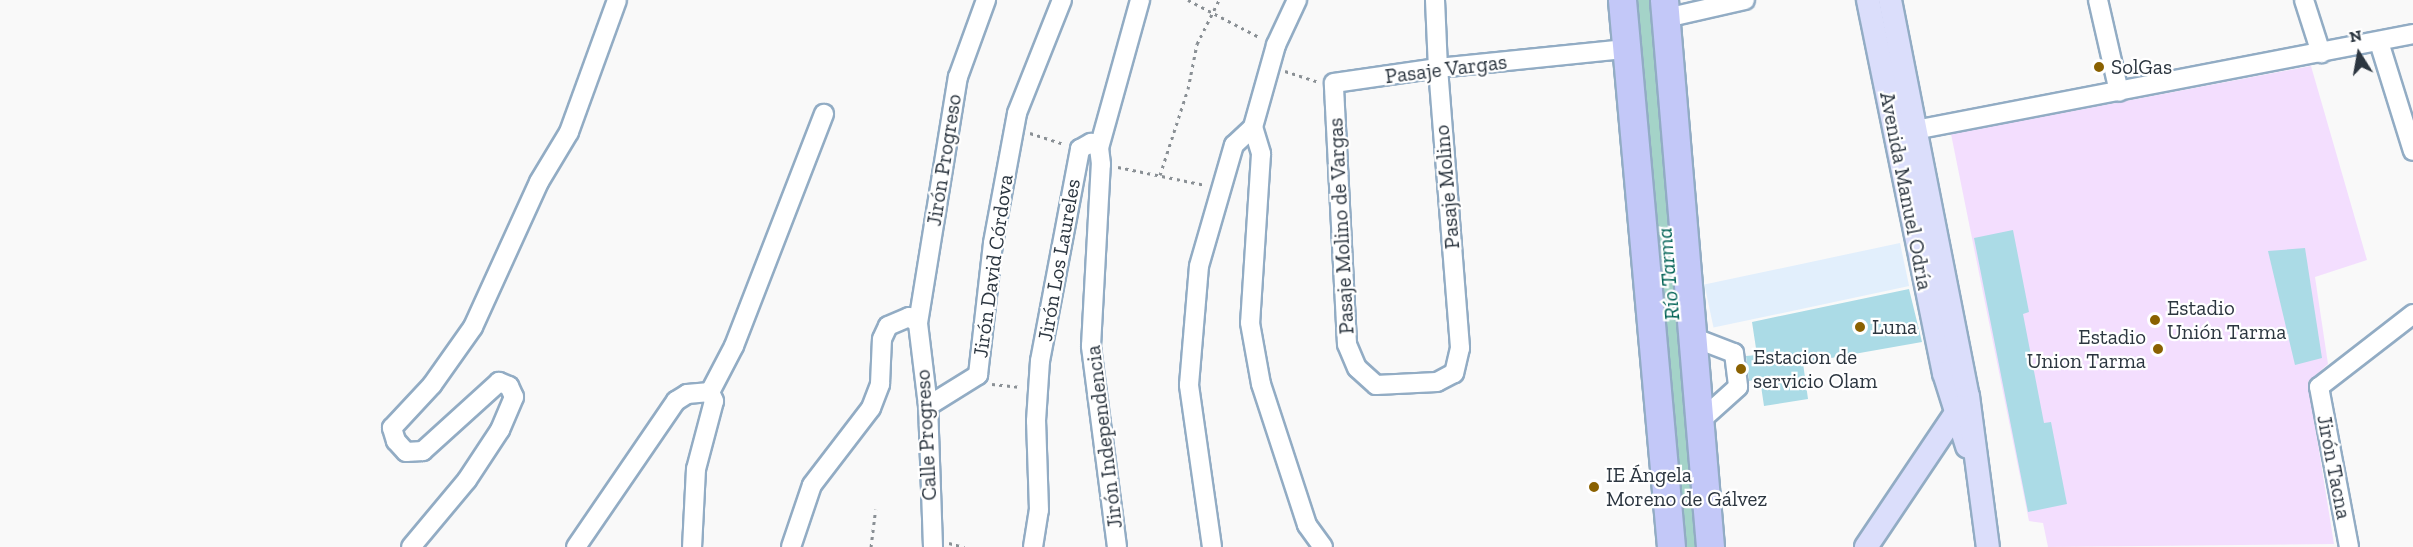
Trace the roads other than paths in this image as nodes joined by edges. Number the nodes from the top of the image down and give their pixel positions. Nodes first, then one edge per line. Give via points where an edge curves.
1 (617, 0) edge
2 (986, 0) edge
3 (1062, 0) edge
4 (1140, 0) edge
5 (1297, 0) edge
6 (1435, 0) edge
7 (1622, 0) edge
8 (1745, 0) edge
9 (1868, 0) edge
10 (1890, 0) edge
11 (2098, 0) edge
12 (2304, 0) edge
13 (1665, 9) edge
14 (2413, 34) edge
15 (2379, 42) junction
16 (1626, 49) junction
17 (2321, 53) junction
18 (1438, 68) junction
19 (1334, 83) joint
20 (2119, 92) junction
21 (824, 114) dead end
22 (1252, 127) junction
23 (1915, 130) junction
24 (2413, 151) edge
25 (1100, 156) junction
26 (1922, 216) junction
27 (2413, 314) edge
28 (918, 323) junction
29 (1692, 337) junction
30 (1454, 373) joint
31 (710, 392) junction
32 (1968, 396) junction
33 (928, 406) junction
34 (1954, 416) junction
35 (1699, 422) junction
36 (1978, 472) junction
37 (411, 547) edge
38 (576, 547) edge
39 (692, 547) edge
40 (791, 547) edge
41 (933, 547) edge
42 (1033, 547) edge
43 (1117, 547) edge
44 (1212, 547) edge
45 (1323, 547) edge
46 (1671, 547) edge
47 (1710, 547) edge
48 (1866, 547) edge
49 (1988, 547) edge
50 (2349, 547) edge

1 - 37 street via 569,132 539,182 473,327 432,385 392,428 396,441 406,452 423,451 499,382 509,386 514,397 500,430 468,480
2 - 28 street, Jirón Progreso via 958,77
3 - 33 street, Jirón David Córdova via 1039,50 1014,129 993,243 978,375
4 - 25 street
5 - 22 street via 1276,45
6 - 18 street, Pasaje Molino
7 - 16 highway
8 - 13 street
9 - 26 main road, Avenida Manuel Odría
10 - 23 main road, Avenida Manuel Odría
11 - 20 street
12 - 17 street
13 - 29 highway
14 - 15 street
15 - 17 street
15 - 24 street
16 - 18 street, Pasaje Vargas
16 - 46 highway
17 - 20 street
18 - 19 street, Pasaje Vargas
18 - 30 street, Pasaje Molino via 1460,348
19 - 30 street, Pasaje Molino de Vargas via 1347,345 1354,360 1376,385 1437,382
20 - 23 street
21 - 31 street via 734,346
22 - 44 street via 1234,145 1199,266 1189,385
22 - 45 street via 1261,154 1250,294 1252,333 1261,384 1303,514
23 - 26 main road, Avenida Manuel Odría
25 - 42 street, Jirón Los Laureles via 1091,143 1080,149 1040,361 1039,510
25 - 43 street, Jirón Independencia via 1091,346
26 - 32 main road, Avenida Manuel Odría
26 - 34 main road, Avenida Manuel Odría
27 - 50 street, Jirón Tacna via 2319,387
28 - 33 street, Calle Progreso
28 - 40 street via 909,317 888,326 882,339 880,384 871,408 812,485
29 - 35 highway
29 - 35 street via 1734,353 1738,387
31 - 38 street via 687,394 676,401
31 - 39 street via 714,401 696,468
32 - 34 main road
32 - 36 main road, Avenida Manuel Odría
33 - 41 street, Calle Progreso
34 - 36 main road, Avenida Manuel Odría
34 - 48 main road
35 - 47 highway
36 - 49 main road, Avenida Manuel Odría

